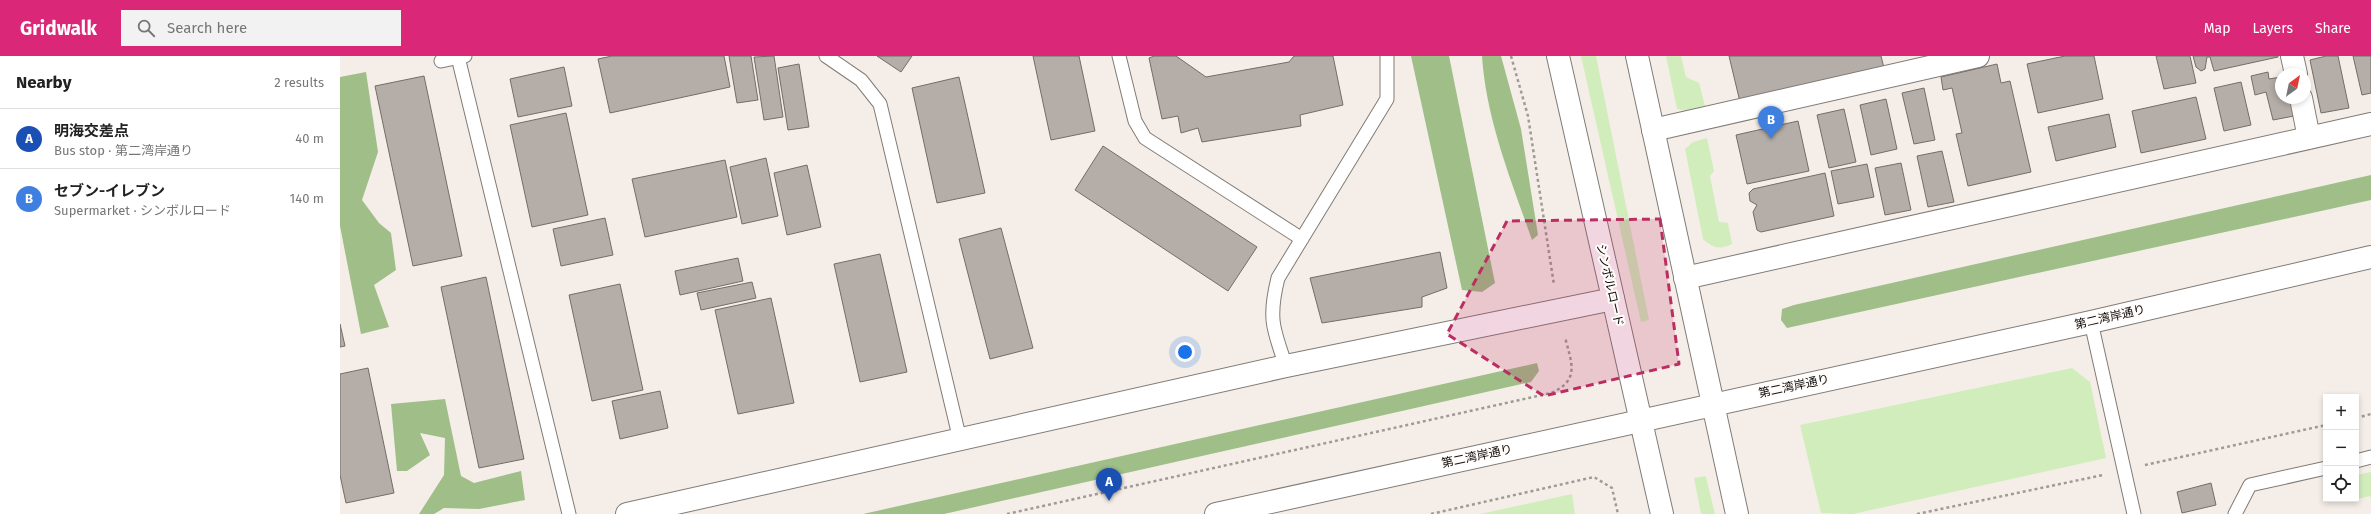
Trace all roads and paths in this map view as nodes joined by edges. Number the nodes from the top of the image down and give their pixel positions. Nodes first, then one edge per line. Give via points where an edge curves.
1 (826, 56) edge
2 (1119, 56) edge
3 (1387, 56) edge
4 (1558, 56) edge
5 (1637, 56) edge
6 (1978, 56) edge
7 (2292, 56) edge
8 (461, 57) edge
9 (441, 61) dead end
10 (2295, 68) edge
11 (2302, 104) edge
12 (2371, 124) edge
13 (1653, 130) junction
14 (2309, 138) junction
15 (1302, 239) junction
16 (2371, 257) edge
17 (1685, 278) junction
18 (1613, 299) junction
19 (2091, 322) junction
20 (1286, 366) junction
21 (1713, 404) junction
22 (2371, 414) edge
23 (2359, 417) edge
24 (1642, 420) junction
25 (960, 440) junction
26 (2371, 457) edge
27 (2359, 460) edge
28 (2323, 469) edge
29 (569, 514) edge
30 (627, 514) edge
31 (1216, 514) edge
32 (1431, 514) edge
33 (1618, 514) edge
34 (1662, 514) edge
35 (1737, 514) edge
36 (2134, 514) edge
37 (2235, 514) edge

1 - 25 lane via 861,80 880,104
2 - 15 lane via 1135,121 1145,138
3 - 15 lane via 1387,99
4 - 18 street, シンボルロード
5 - 13 street
6 - 13 street
7 - 10 street
8 - 9 lane
8 - 29 lane
11 - 14 street
12 - 14 street
13 - 17 street
14 - 17 street
15 - 20 lane via 1278,278 1273,297 1272,324
16 - 19 street, 第二湾岸通り
17 - 21 street
18 - 20 street
18 - 24 street, シンボルロード
19 - 21 street, 第二湾岸通り
19 - 36 lane
20 - 25 street
21 - 24 street, 第二湾岸通り
21 - 35 street
22 - 23 path
24 - 31 street, 第二湾岸通り
24 - 34 street, シンボルロード
25 - 30 street
26 - 27 lane
28 - 37 lane via 2250,485
32 - 33 path via 1594,477 1612,488

